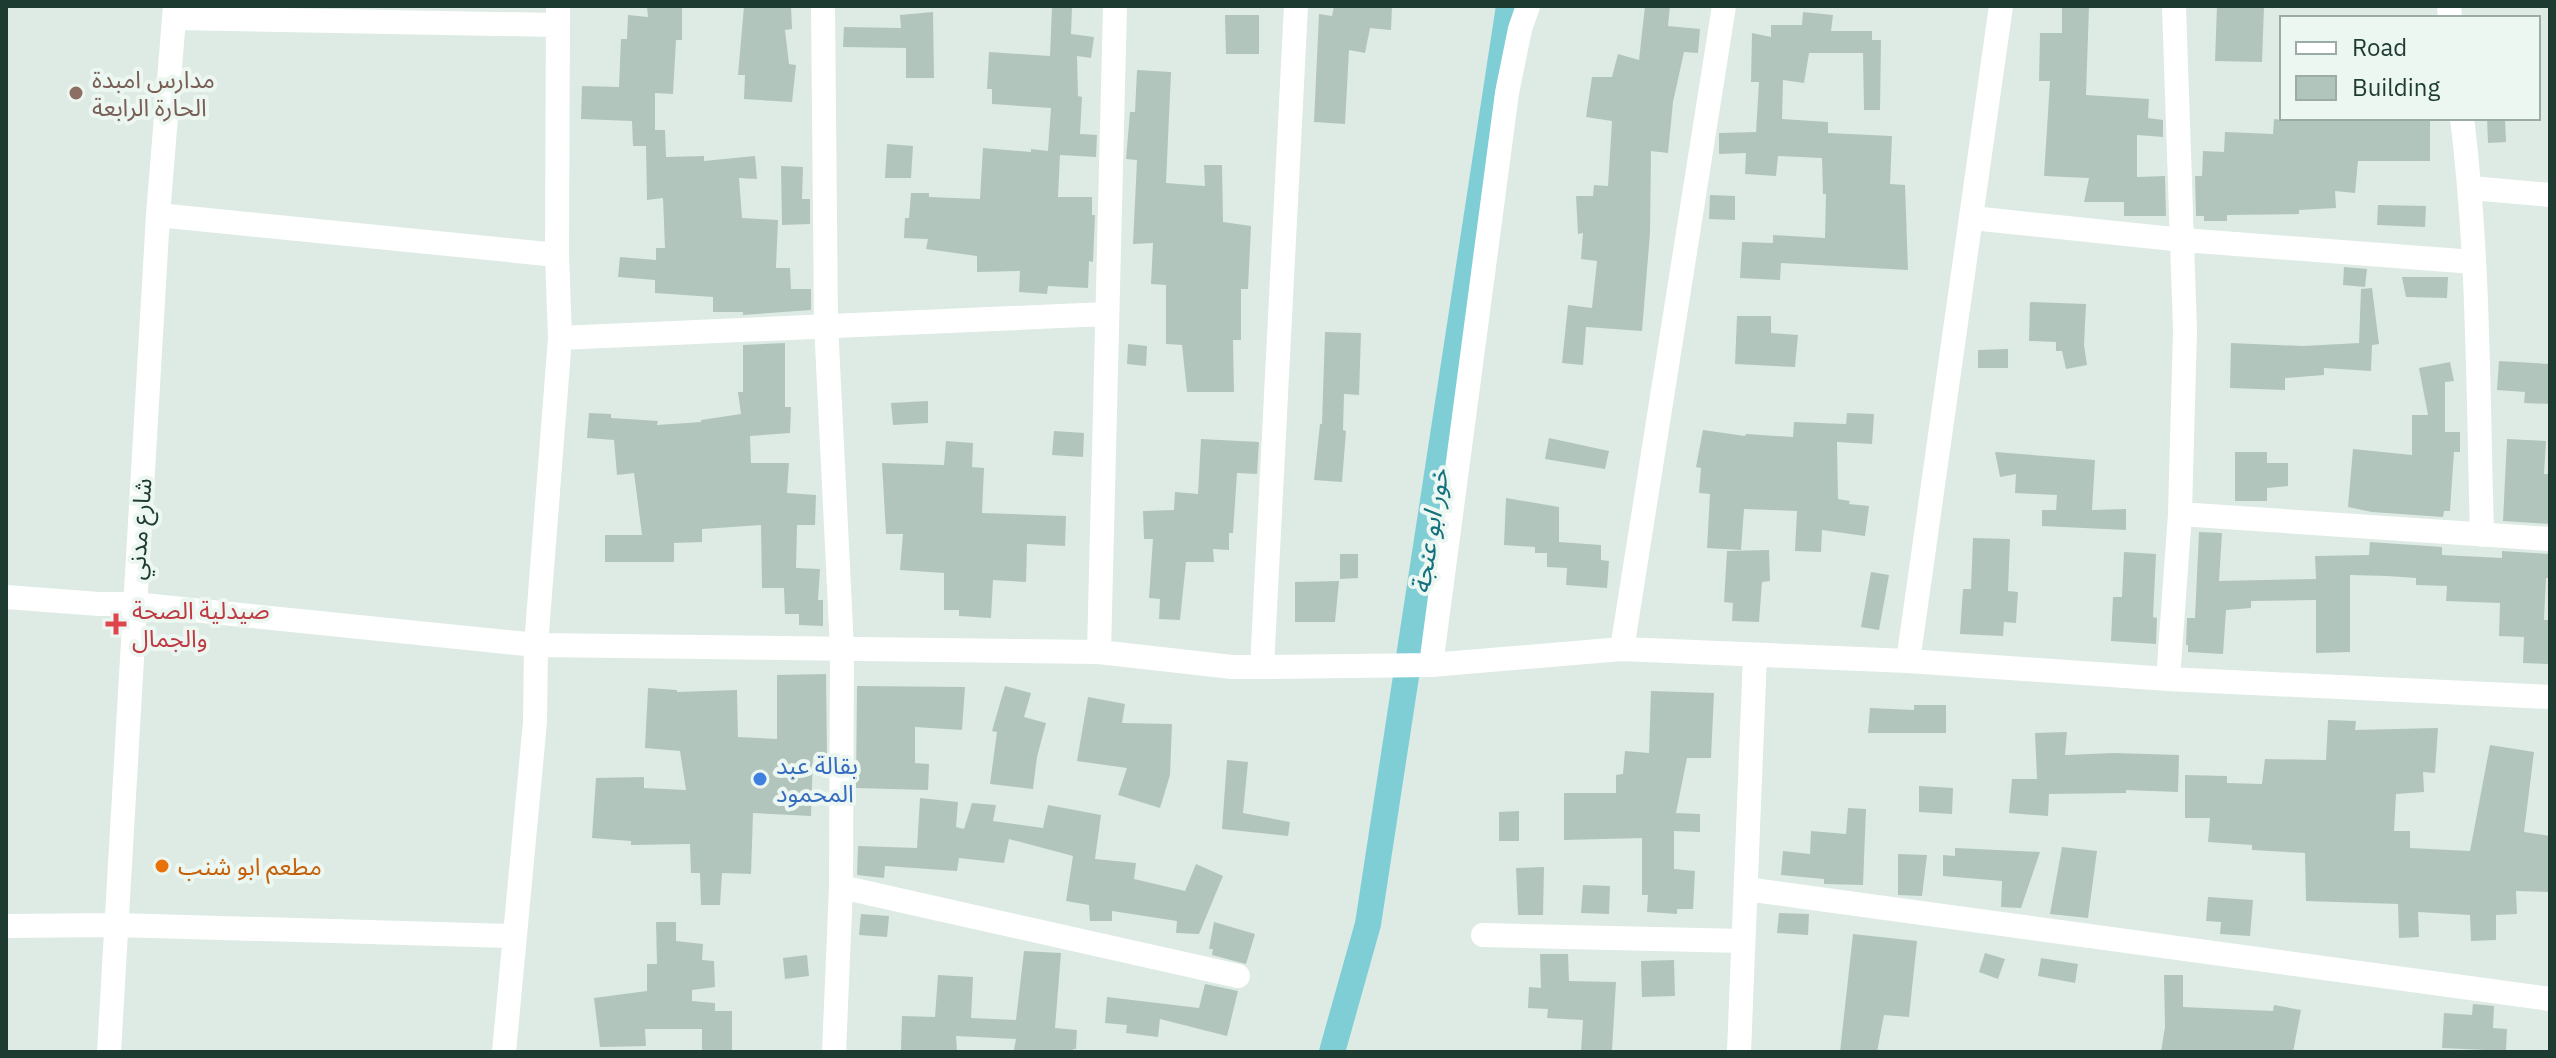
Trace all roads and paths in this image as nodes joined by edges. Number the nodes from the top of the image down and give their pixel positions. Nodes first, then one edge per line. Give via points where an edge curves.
1 (823, 6) edge
2 (1115, 6) edge
3 (1296, 6) edge
4 (1528, 6) edge
5 (1724, 6) edge
6 (2001, 6) edge
7 (2174, 6) edge
8 (175, 12) edge
9 (558, 16) edge
10 (2462, 120) edge
11 (2471, 188) junction
12 (2550, 195) edge
13 (158, 215) junction
14 (1972, 218) junction
15 (2183, 240) junction
16 (557, 255) junction
17 (2474, 262) junction
18 (1106, 314) junction
19 (826, 324) junction
20 (560, 338) junction
21 (2180, 514) junction
22 (2482, 535) junction
23 (2550, 539) edge
24 (6, 597) edge
25 (134, 604) junction
26 (536, 645) junction
27 (842, 648) junction
28 (1622, 649) junction
29 (1099, 652) junction
30 (1755, 655) junction
31 (1908, 661) junction
32 (1431, 665) junction
33 (1262, 667) junction
34 (2168, 679) junction
35 (2550, 697) edge
36 (841, 887) junction
37 (1746, 889) junction
38 (115, 925) junction
39 (6, 926) edge
40 (1483, 935) dead end
41 (514, 936) junction
42 (1743, 941) junction
43 (1238, 976) dead end
44 (2550, 999) edge
45 (109, 1052) edge
46 (504, 1052) edge
47 (834, 1052) edge
48 (1739, 1052) edge

1 - 19 street
2 - 18 street
3 - 33 street
4 - 32 street via 1507,93
5 - 28 street
6 - 14 street
7 - 15 street
8 - 9 street
8 - 13 street, شارع مدني
9 - 16 street
10 - 11 street
11 - 12 street
11 - 17 street
13 - 16 street
13 - 25 street, شارع مدني
14 - 15 street
14 - 31 street
15 - 17 street
15 - 21 street
16 - 20 street
17 - 22 street
18 - 19 street
18 - 29 street
19 - 20 street
19 - 27 street
20 - 26 street
21 - 22 street
21 - 34 street
22 - 23 street
24 - 25 street
25 - 26 street
25 - 38 street, شارع مدني
26 - 27 street
26 - 41 street via 535,722
27 - 29 street
27 - 36 street
28 - 30 street
28 - 32 street
29 - 33 street
30 - 31 street
30 - 37 street
31 - 34 street
32 - 33 street
34 - 35 street
36 - 43 street
36 - 47 street
37 - 42 street
37 - 44 street
38 - 39 street
38 - 41 street
38 - 45 street, شارع مدني
40 - 42 street
41 - 46 street
42 - 48 street

